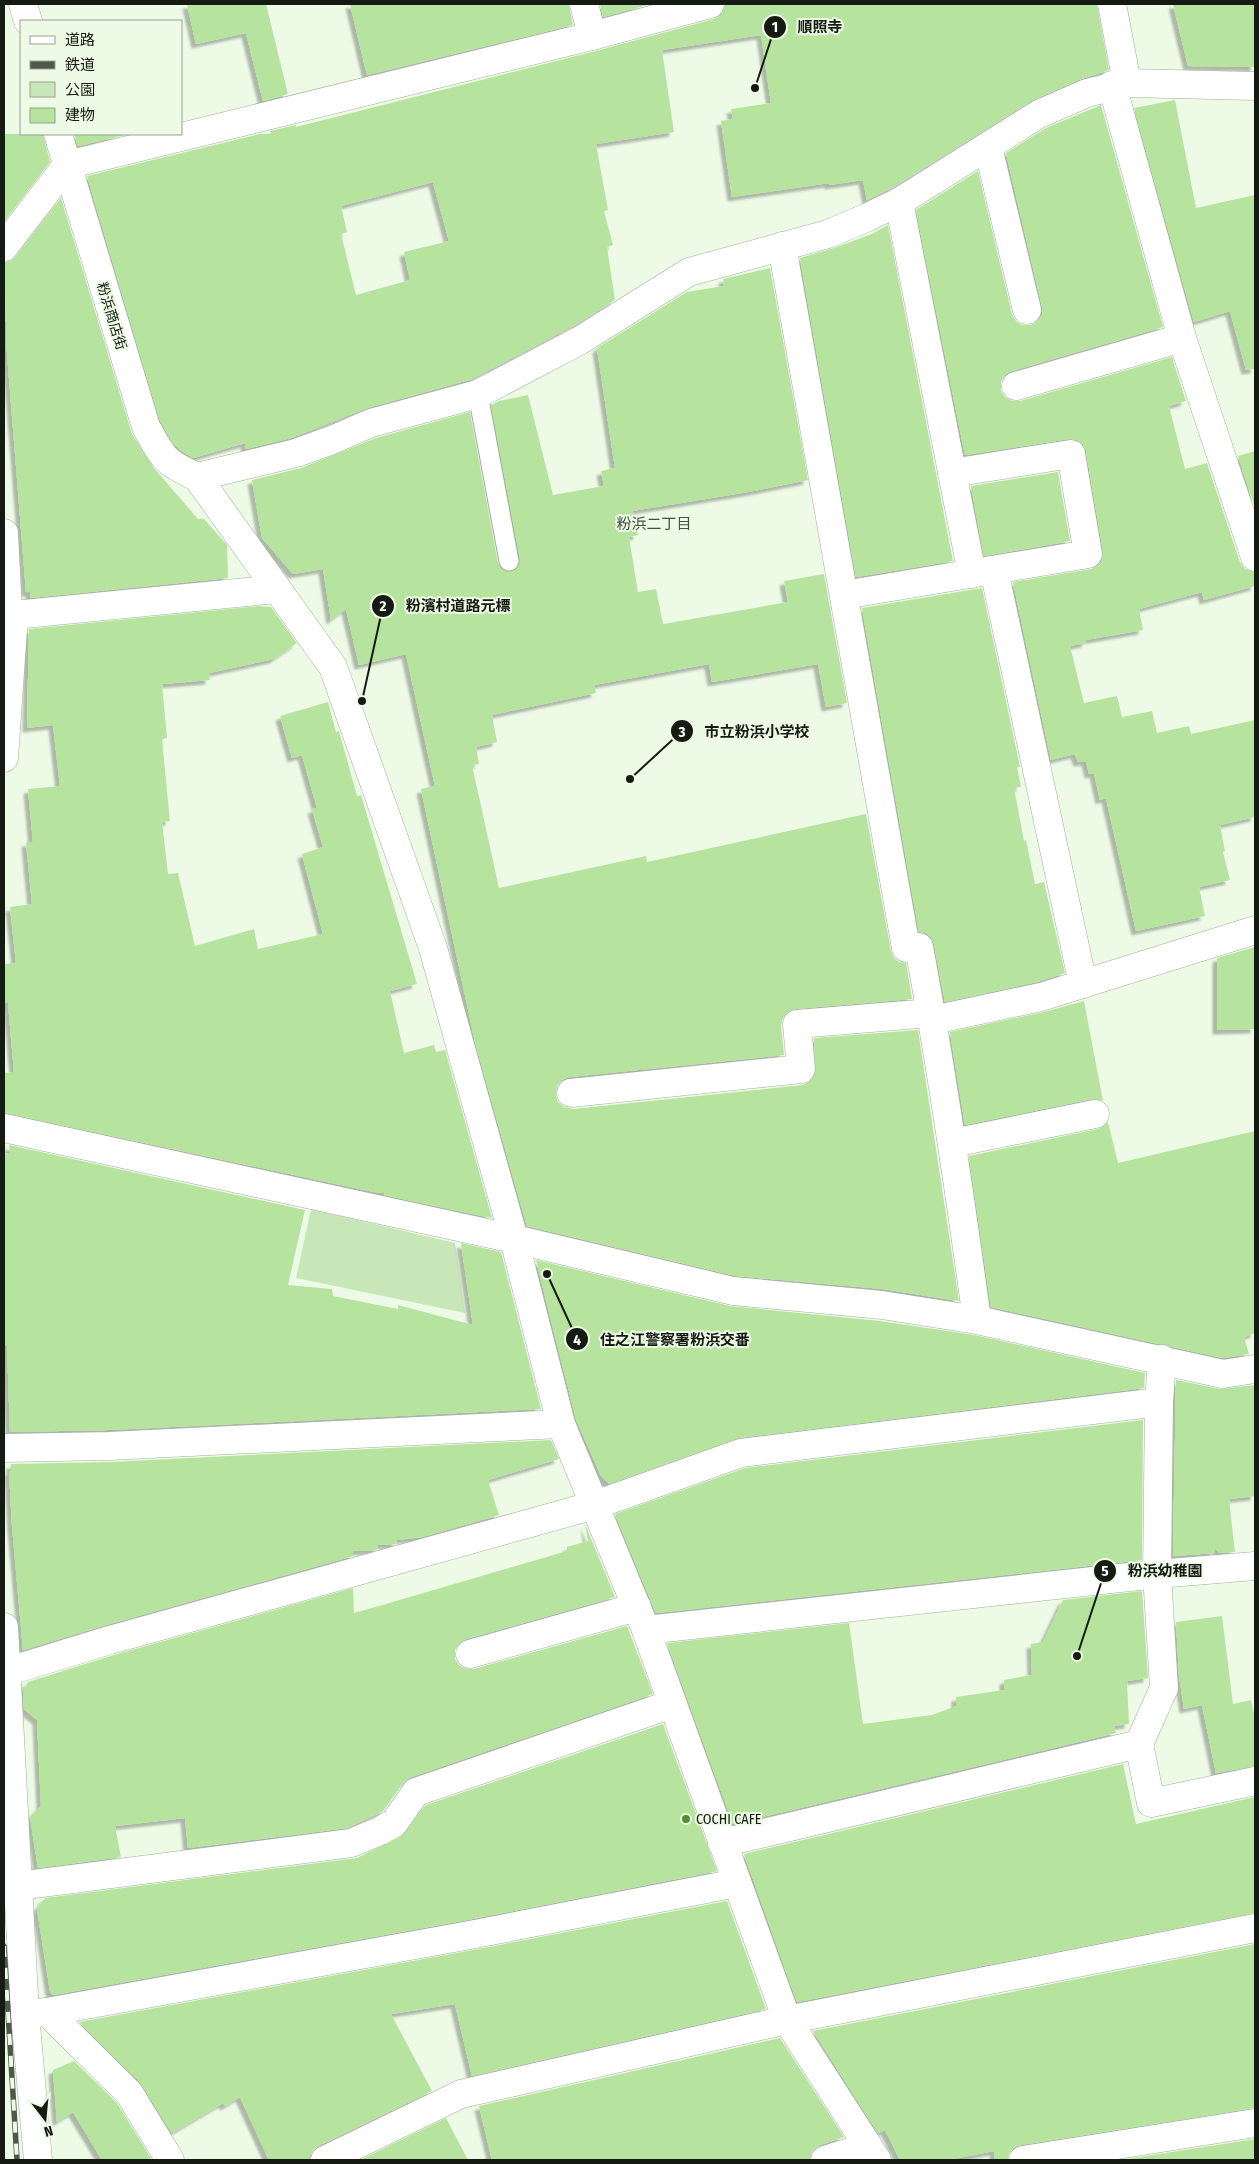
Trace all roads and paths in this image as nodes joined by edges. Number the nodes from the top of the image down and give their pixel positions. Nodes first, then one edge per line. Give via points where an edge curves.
1 (23, 4) edge
2 (584, 4) edge
3 (710, 4) edge
4 (1112, 4) edge
5 (28, 20) edge
6 (592, 36) junction
7 (1119, 84) junction
8 (1255, 86) edge
9 (58, 135) edge
10 (988, 147) junction
11 (67, 165) junction
12 (899, 202) junction
13 (782, 246) junction
14 (4, 247) edge
15 (1027, 310) dead end
16 (1182, 338) junction
17 (1016, 386) dead end
18 (478, 394) junction
19 (952, 473) junction
20 (197, 477) junction
21 (4, 533) edge
22 (1255, 557) edge
23 (509, 561) dead end
24 (983, 572) junction
25 (277, 589) junction
26 (844, 595) junction
27 (9, 612) edge
28 (4, 758) edge
29 (1255, 930) edge
30 (1083, 984) junction
31 (932, 1017) junction
32 (571, 1093) dead end
33 (1095, 1114) dead end
34 (4, 1128) edge
35 (953, 1143) junction
36 (514, 1239) junction
37 (977, 1320) junction
38 (1162, 1359) junction
39 (1255, 1369) edge
40 (1159, 1402) junction
41 (561, 1424) junction
42 (4, 1448) edge
43 (595, 1505) junction
44 (1255, 1566) edge
45 (1157, 1574) junction
46 (641, 1619) junction
47 (4, 1627) edge
48 (470, 1654) dead end
49 (6, 1672) junction
50 (672, 1704) junction
51 (1139, 1744) junction
52 (1255, 1781) edge
53 (722, 1842) junction
54 (737, 1884) junction
55 (18, 1886) junction
56 (1255, 1928) edge
57 (36, 2013) junction
58 (787, 2020) junction
59 (1255, 2123) edge
60 (873, 2153) edge
61 (38, 2160) edge
62 (170, 2160) edge
63 (325, 2160) edge
64 (825, 2160) edge
65 (1024, 2160) edge

1 - 5 street
2 - 6 street
3 - 6 street
4 - 7 street
6 - 11 street
7 - 8 street
7 - 10 street via 1087,93 1039,114
7 - 16 street
9 - 11 street, 粉浜商店街
10 - 12 street
10 - 15 street
11 - 14 street
11 - 20 street, 粉浜商店街 via 146,427 163,458
12 - 13 street via 828,234
12 - 19 street
13 - 18 street via 689,272 579,342
13 - 26 street
16 - 17 street
16 - 22 street
18 - 20 street via 371,423 296,453
18 - 23 lane
19 - 24 street
19 - 24 street via 1071,454 1088,554
20 - 25 street
21 - 27 street
24 - 26 street
24 - 30 street
25 - 27 street
25 - 36 street via 333,668 433,948
26 - 31 street via 906,948 919,947
27 - 28 street
29 - 30 street
30 - 31 street via 1040,997
31 - 32 street via 797,1024 800,1068
31 - 35 street
33 - 35 street
34 - 36 street
35 - 37 street
36 - 37 street via 733,1291 882,1305
36 - 41 street
37 - 38 street
38 - 39 street via 1223,1374
38 - 40 street
40 - 43 street via 740,1453
40 - 45 street
41 - 42 street
41 - 43 street
43 - 46 street
43 - 49 street
44 - 45 street
45 - 46 street
45 - 51 street via 1164,1688
46 - 48 street
46 - 50 street
47 - 49 street
49 - 55 street
50 - 53 street
50 - 55 street via 416,1792 394,1823 351,1842
51 - 52 street via 1151,1803
51 - 53 street
53 - 54 street
54 - 57 street
54 - 58 street
55 - 57 street
56 - 58 street
57 - 61 street
57 - 62 street via 129,2092
58 - 60 street
58 - 63 street via 461,2094
59 - 65 street
60 - 64 street

